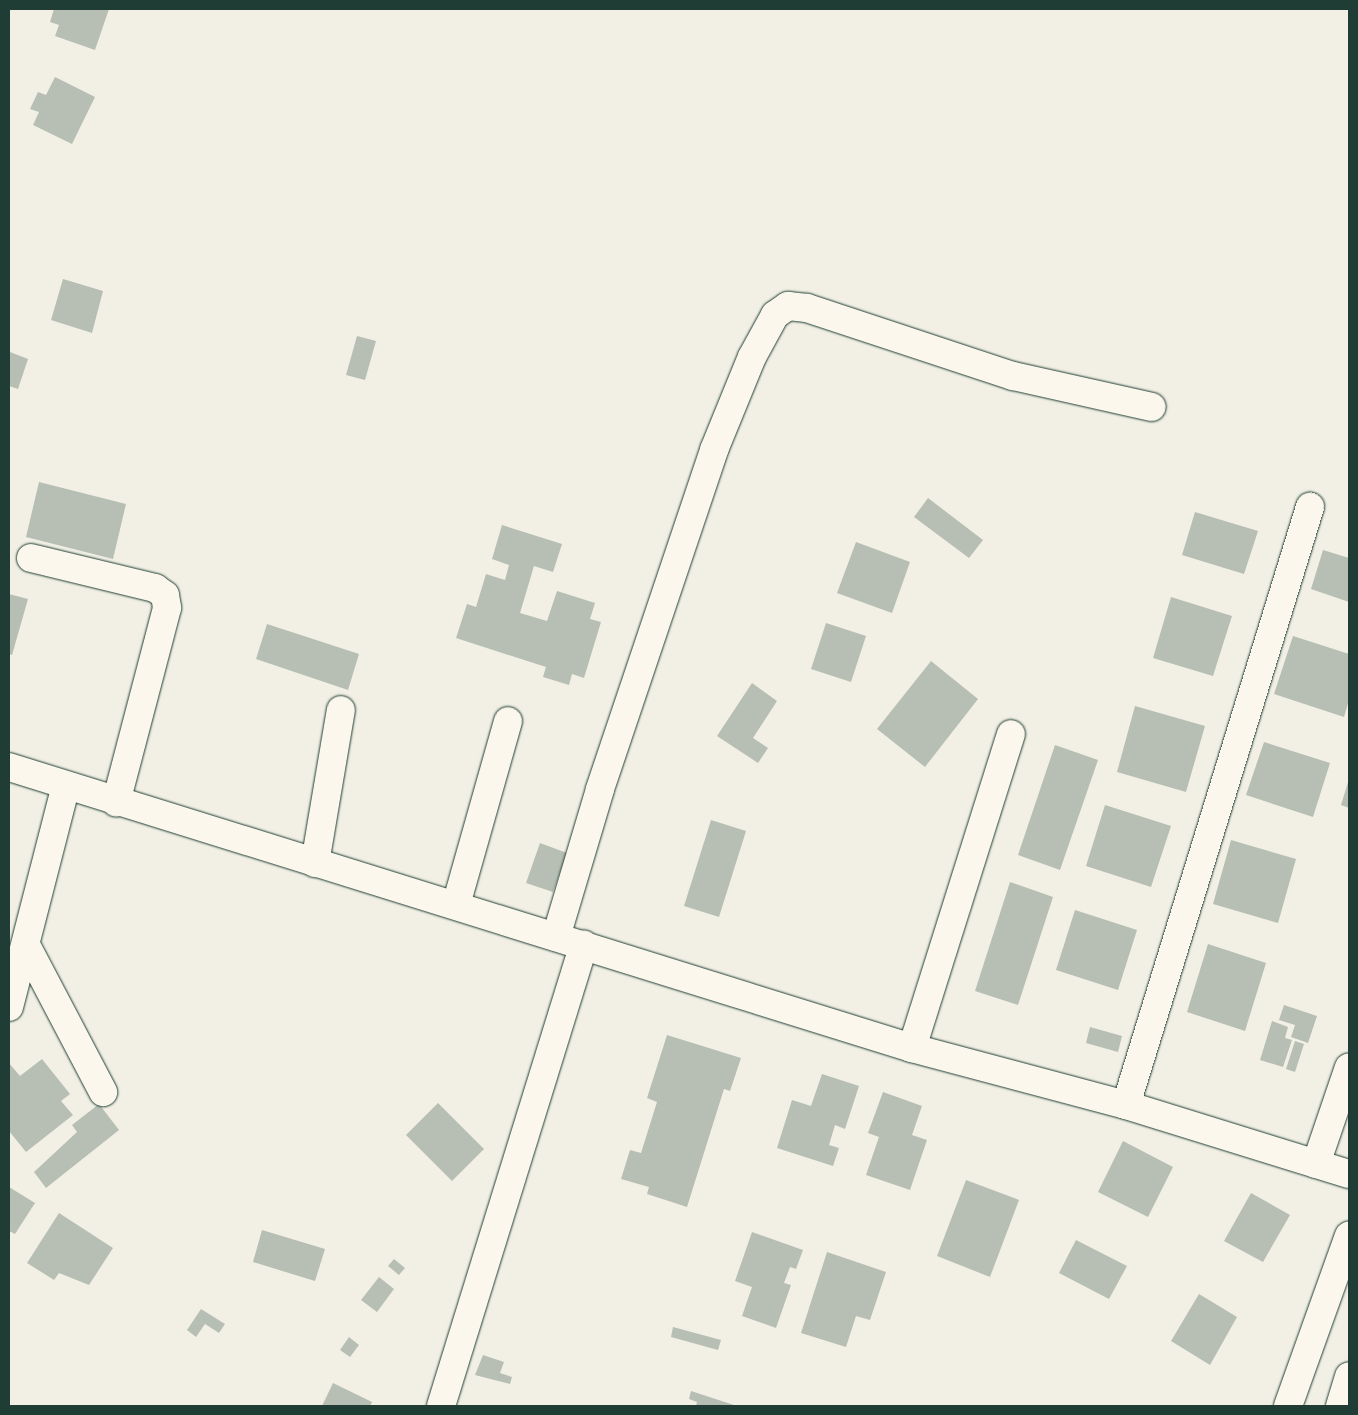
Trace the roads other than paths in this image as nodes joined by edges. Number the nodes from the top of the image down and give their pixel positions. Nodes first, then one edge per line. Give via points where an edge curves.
1 (1152, 407) dead end
2 (1310, 507) dead end
3 (31, 558) dead end
4 (341, 710) dead end
5 (508, 721) dead end
6 (1012, 734) dead end
7 (9, 767) edge
8 (66, 785) junction
9 (116, 802) junction
10 (315, 863) junction
11 (456, 905) junction
12 (556, 937) junction
13 (584, 946) junction
14 (27, 947) junction
15 (9, 1007) edge
16 (912, 1048) junction
17 (1349, 1067) edge
18 (103, 1092) dead end
19 (1126, 1105) junction
20 (1316, 1164) junction
21 (1349, 1174) edge
22 (1349, 1236) edge
23 (1349, 1376) edge
24 (441, 1406) edge
25 (1288, 1406) edge
26 (1340, 1406) edge

1 - 12 street via 1013,376 807,308 788,306 775,315 752,357 714,450 600,789
2 - 19 street
3 - 9 street via 155,588 165,595 167,608
4 - 10 street
5 - 11 street
6 - 16 street
7 - 8 street
8 - 9 street
8 - 14 street
9 - 10 street
10 - 11 street
11 - 12 street
12 - 13 street
13 - 16 street
13 - 24 street
14 - 15 street
14 - 18 street
16 - 19 street
17 - 20 street
19 - 20 street
20 - 21 street
22 - 25 street
23 - 26 street

